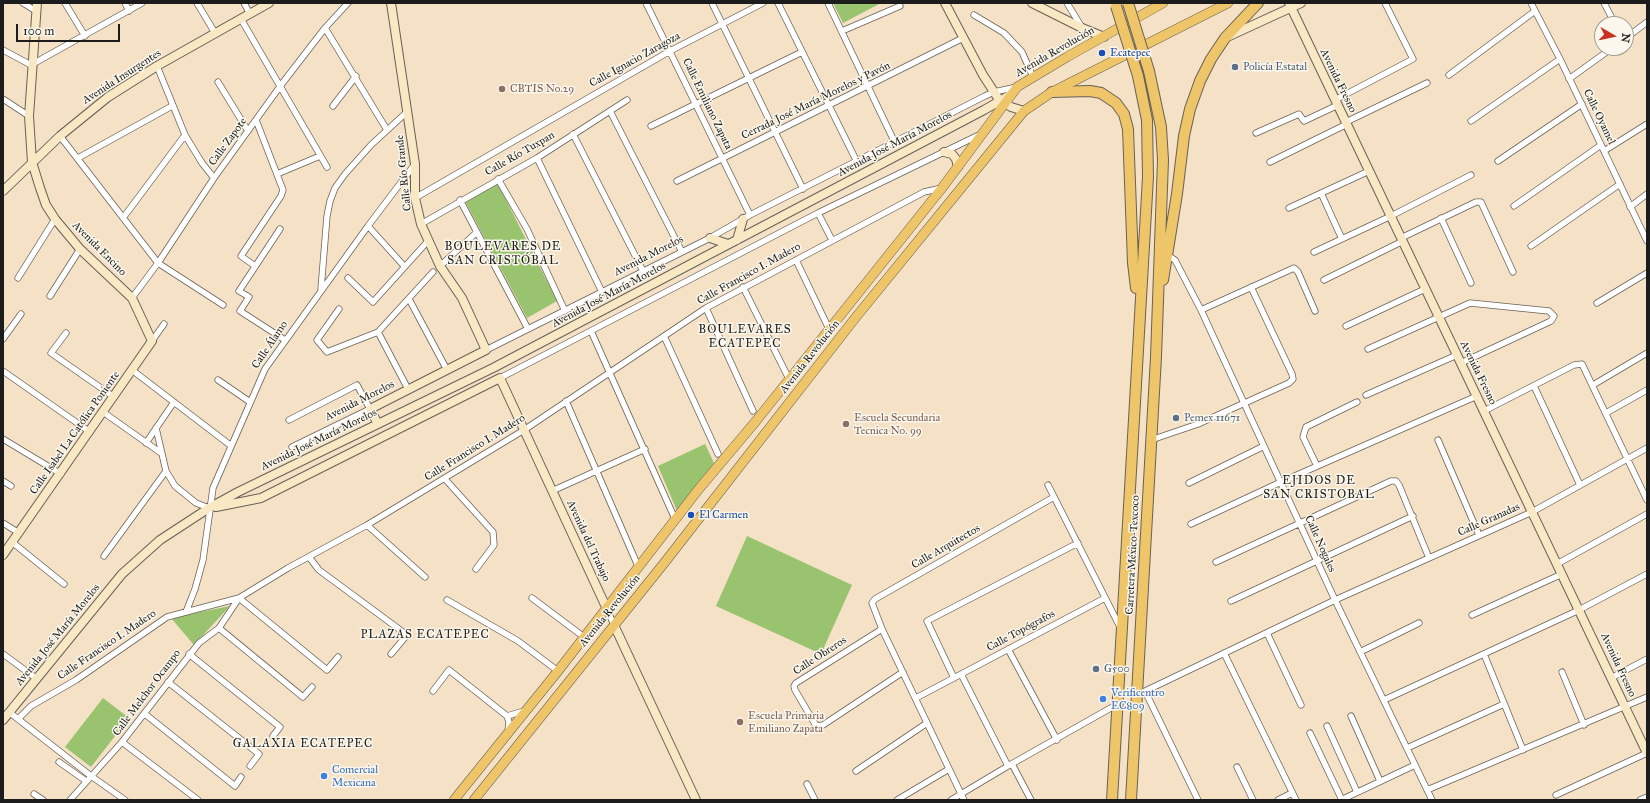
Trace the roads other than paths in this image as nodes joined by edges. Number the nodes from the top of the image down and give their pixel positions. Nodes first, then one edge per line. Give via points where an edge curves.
1 (23, 3) edge
2 (64, 3) edge
3 (124, 3) edge
4 (142, 3) edge
5 (197, 3) edge
6 (244, 3) edge
7 (269, 3) edge
8 (348, 3) edge
9 (391, 3) edge
10 (646, 3) edge
11 (712, 3) edge
12 (763, 3) edge
13 (778, 3) edge
14 (828, 3) edge
15 (945, 3) edge
16 (1032, 3) edge
17 (1067, 3) edge
18 (1128, 3) edge
19 (1163, 3) edge
20 (1228, 3) edge
21 (1258, 3) edge
22 (1301, 3) edge
23 (1385, 3) edge
24 (1604, 3) edge
25 (1115, 4) edge
26 (900, 6) dead end
27 (1290, 6) edge
28 (1533, 6) edge
29 (37, 7) edge
30 (129, 11) junction
31 (250, 14) junction
32 (974, 15) dead end
33 (1611, 16) edge
34 (241, 19) junction
35 (1647, 22) edge
36 (722, 24) junction
37 (325, 28) junction
38 (1082, 28) junction
39 (842, 32) junction
40 (1634, 32) edge
41 (215, 33) junction
42 (85, 36) junction
43 (1104, 37) junction
44 (963, 38) junction
45 (1225, 38) junction
46 (3, 50) edge
47 (670, 51) junction
48 (802, 52) junction
49 (1601, 56) edge
50 (1560, 59) junction
51 (31, 64) junction
52 (157, 66) junction
53 (1449, 75) dead end
54 (356, 76) junction
55 (1033, 77) junction
56 (748, 78) junction
57 (1569, 79) junction
58 (218, 82) dead end
59 (1427, 83) dead end
60 (281, 85) junction
61 (868, 87) junction
62 (1015, 90) junction
63 (994, 92) junction
64 (1052, 92) junction
65 (627, 100) dead end
66 (4, 102) edge
67 (1003, 102) junction
68 (1337, 103) junction
69 (696, 104) junction
70 (1582, 104) junction
71 (172, 106) junction
72 (333, 106) dead end
73 (829, 106) junction
74 (408, 111) junction
75 (610, 111) junction
76 (1024, 111) junction
77 (29, 116) junction
78 (256, 120) junction
79 (1471, 121) dead end
80 (1346, 123) junction
81 (1647, 124) edge
82 (651, 126) dead end
83 (387, 130) junction
84 (248, 131) junction
85 (776, 132) junction
86 (985, 132) junction
87 (1256, 133) dead end
88 (573, 134) junction
89 (185, 135) junction
90 (60, 136) junction
91 (895, 143) junction
92 (1601, 145) junction
93 (1604, 151) junction
94 (944, 152) junction
95 (320, 156) junction
96 (78, 158) junction
97 (537, 158) junction
98 (723, 158) junction
99 (1498, 161) dead end
100 (32, 162) junction
101 (857, 162) junction
102 (1270, 162) dead end
103 (415, 164) junction
104 (327, 167) dead end
105 (958, 167) junction
106 (1369, 171) junction
107 (277, 174) junction
108 (1471, 175) dead end
109 (214, 178) junction
110 (498, 179) junction
111 (678, 181) dead end
112 (1620, 184) junction
113 (942, 188) junction
114 (803, 189) junction
115 (3, 191) edge
116 (1322, 193) junction
117 (1647, 194) edge
118 (416, 198) junction
119 (460, 200) junction
120 (1514, 206) dead end
121 (1630, 207) junction
122 (1290, 208) dead end
123 (818, 213) junction
124 (1391, 216) junction
125 (747, 217) junction
126 (124, 218) junction
127 (1441, 218) junction
128 (55, 219) junction
129 (421, 224) junction
130 (368, 226) junction
131 (280, 229) dead end
132 (478, 232) junction
133 (710, 238) junction
134 (1342, 239) junction
135 (737, 240) junction
136 (832, 240) junction
137 (1402, 240) junction
138 (428, 241) junction
139 (1647, 241) edge
140 (728, 244) junction
141 (1531, 246) dead end
142 (80, 249) junction
143 (682, 252) junction
144 (1314, 252) dead end
145 (1167, 255) junction
146 (796, 260) junction
147 (158, 263) junction
148 (255, 266) junction
149 (404, 266) junction
150 (440, 266) junction
151 (433, 272) dead end
152 (643, 272) junction
153 (1513, 272) dead end
154 (1647, 273) edge
155 (18, 278) dead end
156 (348, 278) dead end
157 (1324, 280) dead end
158 (1471, 283) dead end
159 (743, 287) junction
160 (1251, 287) junction
161 (1425, 289) junction
162 (321, 290) junction
163 (602, 292) junction
164 (50, 296) dead end
165 (132, 298) junction
166 (410, 298) junction
167 (1597, 303) dead end
168 (223, 305) dead end
169 (706, 308) junction
170 (339, 309) dead end
171 (1201, 310) junction
172 (565, 311) junction
173 (1315, 311) dead end
174 (1158, 312) junction
175 (21, 314) dead end
176 (1140, 315) junction
177 (1439, 318) junction
178 (164, 324) dead end
179 (1346, 326) dead end
180 (528, 329) junction
181 (829, 329) junction
182 (591, 331) junction
183 (378, 332) junction
184 (66, 333) dead end
185 (664, 336) junction
186 (3, 339) edge
187 (285, 340) junction
188 (152, 342) junction
189 (1368, 349) dead end
190 (486, 350) junction
191 (1647, 353) edge
192 (1459, 359) junction
193 (493, 368) junction
194 (132, 370) junction
195 (447, 370) junction
196 (3, 371) edge
197 (610, 373) junction
198 (500, 378) junction
199 (789, 379) junction
200 (218, 380) dead end
201 (1592, 385) junction
202 (1534, 386) junction
203 (408, 389) junction
204 (1647, 390) edge
205 (1366, 395) dead end
206 (1477, 396) junction
207 (114, 397) junction
208 (461, 397) junction
209 (566, 401) junction
210 (174, 402) junction
211 (250, 402) junction
212 (1357, 402) dead end
213 (1243, 403) junction
214 (370, 409) junction
215 (752, 411) dead end
216 (1484, 411) junction
217 (103, 412) junction
218 (1606, 413) junction
219 (289, 420) dead end
220 (378, 424) junction
221 (156, 428) junction
222 (524, 430) junction
223 (90, 432) junction
224 (3, 438) edge
225 (1151, 440) junction
226 (1438, 440) dead end
227 (146, 443) junction
228 (230, 445) junction
229 (1264, 446) junction
230 (292, 448) dead end
231 (1647, 448) edge
232 (645, 449) junction
233 (161, 453) junction
234 (718, 454) dead end
235 (1628, 459) junction
236 (1317, 466) junction
237 (166, 471) junction
238 (596, 472) junction
239 (61, 474) junction
240 (445, 479) junction
241 (3, 481) edge
242 (1280, 482) junction
243 (1189, 483) dead end
244 (1048, 484) dead end
245 (1580, 485) junction
246 (11, 486) dead end
247 (552, 490) junction
248 (1054, 497) junction
249 (1647, 500) edge
250 (210, 508) junction
251 (1532, 512) junction
252 (1647, 514) edge
253 (1413, 516) junction
254 (675, 518) junction
255 (3, 523) edge
256 (1300, 523) junction
257 (1191, 524) dead end
258 (367, 525) junction
259 (19, 533) junction
260 (1479, 535) junction
261 (12, 542) junction
262 (1078, 543) junction
263 (3, 555) edge
264 (104, 556) dead end
265 (309, 557) junction
266 (1429, 558) junction
267 (1317, 559) junction
268 (1216, 562) dead end
269 (1557, 564) junction
270 (638, 566) junction
271 (476, 570) dead end
272 (1562, 574) junction
273 (1647, 574) edge
274 (425, 577) dead end
275 (64, 584) dead end
276 (238, 598) junction
277 (532, 598) dead end
278 (1105, 598) junction
279 (447, 600) dead end
280 (1335, 600) junction
281 (1232, 601) dead end
282 (606, 607) junction
283 (1579, 610) junction
284 (186, 612) junction
285 (1472, 615) dead end
286 (1419, 623) dead end
287 (614, 625) junction
288 (219, 628) junction
289 (882, 629) junction
290 (1121, 629) junction
291 (1267, 633) junction
292 (584, 637) junction
293 (1008, 649) junction
294 (1360, 652) junction
295 (1224, 653) junction
296 (3, 654) edge
297 (189, 654) junction
298 (391, 654) dead end
299 (1484, 654) junction
300 (338, 657) dead end
301 (1647, 659) edge
302 (558, 671) junction
303 (903, 672) junction
304 (1562, 672) dead end
305 (961, 674) junction
306 (954, 678) junction
307 (1611, 678) junction
308 (37, 679) junction
309 (168, 682) junction
310 (312, 687) dead end
311 (433, 691) dead end
312 (1141, 693) junction
313 (1647, 697) edge
314 (916, 698) junction
315 (1384, 700) junction
316 (1504, 704) junction
317 (1116, 705) junction
318 (1301, 706) dead end
319 (1625, 708) junction
320 (526, 710) junction
321 (9, 712) junction
322 (145, 714) junction
323 (507, 716) junction
324 (1351, 716) dead end
325 (18, 719) junction
326 (3, 720) edge
327 (926, 723) junction
328 (1584, 725) junction
329 (1326, 726) dead end
330 (1310, 733) dead end
331 (507, 734) junction
332 (273, 736) dead end
333 (1056, 740) junction
334 (122, 742) junction
335 (1407, 748) junction
336 (1523, 750) junction
337 (1647, 753) edge
338 (59, 762) dead end
339 (1010, 765) junction
340 (1415, 765) junction
341 (250, 766) dead end
342 (1237, 767) dead end
343 (950, 769) junction
344 (856, 771) dead end
345 (91, 776) junction
346 (241, 777) dead end
347 (86, 781) junction
348 (1380, 781) junction
349 (807, 784) dead end
350 (1427, 790) junction
351 (1357, 792) junction
352 (1292, 793) junction
353 (34, 794) dead end
354 (961, 794) junction
355 (1556, 795) dead end
356 (1647, 797) edge
357 (43, 800) edge
358 (70, 800) edge
359 (125, 800) edge
360 (198, 800) edge
361 (454, 800) edge
362 (474, 800) edge
363 (696, 800) edge
364 (815, 800) edge
365 (897, 800) edge
366 (951, 800) edge
367 (964, 800) edge
368 (1031, 800) edge
369 (1112, 800) edge
370 (1130, 800) edge
371 (1198, 800) edge
372 (1253, 800) edge
373 (1278, 800) edge
374 (1296, 800) edge
375 (1341, 800) edge
376 (1432, 800) edge
377 (1640, 800) edge

1 - 29 street
2 - 42 street
3 - 30 street
4 - 30 street
5 - 41 street
6 - 31 street
7 - 31 main road, Avenida Insurgentes
8 - 37 street, Calle Zapote
9 - 74 main road, Calle Río Grande
10 - 47 street, Calle Emiliano Zapata
11 - 36 street
12 - 36 street, Calle Ignacio Zaragoza
13 - 48 street
14 - 39 street
15 - 44 main road
16 - 38 main road
17 - 38 street
18 - 174 highway, bridge via 1149,71 1161,127 1163,160
19 - 43 main road, Avenida Revolución
20 - 64 main road, Avenida Revolución
21 - 45 highway
22 - 27 main road
23 - 68 street via 1413,59
24 - 33 street
25 - 176 highway, bridge via 1138,76 1147,120 1148,177
26 - 39 street
27 - 45 main road
27 - 68 main road, Avenida Fresno
28 - 50 street, Calle Oyamel
28 - 53 street
29 - 51 main road, Avenida Encino
30 - 42 street
31 - 34 main road, Avenida Insurgentes
32 - 55 street via 1004,33 1022,52
34 - 41 main road, Avenida Insurgentes
34 - 60 street
35 - 40 street
36 - 47 street, Calle Ignacio Zaragoza
36 - 56 street
37 - 54 street
37 - 60 street, Calle Zapote
38 - 43 main road
39 - 61 street
41 - 52 main road, Avenida Insurgentes
42 - 51 street
43 - 55 main road, Avenida Revolución
44 - 61 street, Cerrada José María Morelos y Pavón
44 - 63 main road
45 - 145 highway via 1200,81 1190,109
46 - 51 street
47 - 69 street, Calle Emiliano Zapata
47 - 118 street, Calle Ignacio Zaragoza
48 - 56 street
48 - 73 street
49 - 57 street
50 - 57 street, Calle Oyamel
50 - 79 street
51 - 77 main road, Avenida Encino
52 - 71 street
52 - 90 main road, Avenida Insurgentes via 108,97
54 - 72 street
54 - 83 street
55 - 62 main road, Avenida Revolución
56 - 69 street
56 - 85 street
57 - 70 street, Calle Oyamel
58 - 84 street
59 - 80 street
60 - 78 street, Calle Zapote
60 - 95 street
61 - 73 street, Cerrada José María Morelos y Pavón
61 - 91 street
62 - 63 street, Avenida Morelos
62 - 67 main road, Avenida Revolución
63 - 67 main road
63 - 91 street, Avenida Morelos
64 - 76 main road, Avenida Revolución
64 - 176 highway via 1101,93 1116,103 1124,114 1128,129 1133,263
65 - 75 street, Calle Río Tuxpan
66 - 77 street
67 - 76 main road
67 - 86 main road, Avenida Revolución
67 - 135 main road, Avenida José María Morelos
68 - 80 main road, Avenida Fresno
68 - 87 street via 1304,121 1299,114
69 - 82 street
69 - 98 street, Calle Emiliano Zapata
70 - 92 street, Calle Oyamel
70 - 99 street
71 - 89 street
71 - 96 street
73 - 85 street, Cerrada José María Morelos y Pavón
73 - 101 street
74 - 83 street
74 - 103 main road, Calle Río Grande
75 - 88 street, Calle Río Tuxpan
75 - 143 street
76 - 287 main road, Avenida Revolución via 856,317
77 - 100 main road, Avenida Encino
78 - 84 street, Calle Zapote
78 - 107 street
80 - 102 street
80 - 106 main road, Avenida Fresno
81 - 93 street
83 - 162 street via 345,174 330,201 323,250
84 - 109 street, Calle Zapote
85 - 98 street, Cerrada José María Morelos y Pavón
85 - 114 street
86 - 94 street, Avenida José María Morelos
86 - 105 main road, Avenida Revolución
88 - 97 street, Calle Río Tuxpan
88 - 152 street
89 - 109 street
89 - 126 street
90 - 96 street
90 - 100 main road, Avenida Insurgentes
91 - 101 street, Avenida Morelos
92 - 93 street, Calle Oyamel
92 - 120 street
93 - 112 street, Calle Oyamel
94 - 105 main road via 952,154
94 - 123 street, Avenida José María Morelos
95 - 104 street
95 - 107 street
96 - 126 street
97 - 110 street, Calle Río Tuxpan
97 - 163 street
98 - 111 street, Cerrada José María Morelos y Pavón
98 - 125 street, Calle Emiliano Zapata
100 - 115 main road, Avenida Insurgentes
100 - 128 main road, Avenida Encino via 46,205
101 - 114 street, Avenida Morelos
103 - 118 main road, Calle Río Grande
103 - 130 street, Calle Álamo
105 - 113 main road, Avenida Revolución
106 - 116 street
106 - 124 main road, Avenida Fresno
107 - 148 street via 283,190 282,196 241,256
108 - 124 street
109 - 147 street, Calle Zapote
110 - 119 street, Calle Río Tuxpan
110 - 172 street via 527,228
112 - 121 street, Calle Oyamel
112 - 141 street
113 - 136 street, Calle Francisco I. Madero via 924,192
113 - 181 main road, Avenida Revolución
114 - 125 street, Avenida Morelos
116 - 122 street
116 - 134 street
117 - 121 street
118 - 129 main road, Calle Río Grande
119 - 129 street, Calle Río Tuxpan
119 - 132 street
121 - 139 street, Calle Oyamel
123 - 136 street
123 - 182 street, Avenida José María Morelos
124 - 134 street
124 - 137 main road, Avenida Fresno
125 - 133 street, Avenida Morelos
125 - 135 main road
126 - 147 street
127 - 137 street
127 - 153 street via 1481,202
127 - 158 street
128 - 142 main road, Avenida Encino
128 - 155 street
129 - 138 main road, Calle Río Grande
130 - 149 street
130 - 162 street, Calle Álamo
131 - 148 street
132 - 150 street
132 - 180 street
133 - 140 main road
133 - 143 street, Avenida Morelos
134 - 144 street
135 - 140 main road, Avenida José María Morelos
136 - 146 street, Calle Francisco I. Madero
137 - 157 street
137 - 161 main road, Avenida Fresno
138 - 149 street
138 - 150 main road, Calle Río Grande
140 - 193 main road, Avenida José María Morelos
142 - 164 street
142 - 165 main road, Avenida Encino
143 - 152 street, Avenida Morelos
145 - 171 street, Calle Nogales via 1175,260
145 - 174 highway
146 - 159 street, Calle Francisco I. Madero
146 - 181 street
147 - 165 street, Calle Zapote
147 - 168 street
148 - 187 street via 239,291 249,297 240,311
149 - 156 street via 373,302
150 - 190 main road, Calle Río Grande via 462,298
151 - 166 street
152 - 163 street, Avenida Morelos
154 - 167 street
159 - 169 street, Calle Francisco I. Madero
159 - 199 street
160 - 171 street
160 - 173 street via 1294,268
160 - 213 street via 1293,379
161 - 177 main road, Avenida Fresno
161 - 179 street
162 - 187 street, Calle Álamo
163 - 172 street, Avenida Morelos
165 - 188 main road, Avenida Encino
166 - 183 street
166 - 195 street
169 - 185 street, Calle Francisco I. Madero
169 - 215 street
170 - 183 street via 317,340 327,352
171 - 213 street, Calle Nogales
172 - 180 street, Avenida Morelos
174 - 225 highway, Carretera México-Texcoco
175 - 186 street
176 - 290 highway, Carretera México-Texcoco
177 - 189 street
177 - 192 main road, Avenida Fresno
177 - 192 street via 1470,303 1549,311 1554,316 1551,321
178 - 188 street, Calle Isabel La Católica Poniente
180 - 190 street, Avenida Morelos
181 - 199 main road, Avenida Revolución
182 - 197 street
182 - 198 street, Avenida José María Morelos
183 - 203 street
184 - 207 street via 52,353
185 - 197 street, Calle Francisco I. Madero
185 - 234 street
187 - 211 street, Calle Álamo via 265,369
188 - 194 main road, Calle Isabel La Católica Poniente
190 - 195 main road, Avenida Morelos
191 - 201 street
192 - 205 street
192 - 206 main road, Avenida Fresno
193 - 208 main road
193 - 220 main road, Avenida José María Morelos
194 - 207 main road, Calle Isabel La Católica Poniente
194 - 210 street
195 - 203 main road, Avenida Morelos
196 - 223 street
197 - 209 street, Calle Francisco I. Madero
197 - 232 street
198 - 208 main road, Avenida José María Morelos
198 - 222 main road, Avenida del Trabajo
199 - 254 main road, Avenida Revolución
200 - 211 street
201 - 202 street via 1582,364 1574,365
201 - 218 street
202 - 216 street
202 - 245 street
203 - 214 main road, Avenida Morelos
204 - 218 street
206 - 216 main road, Avenida Fresno
206 - 236 street
207 - 217 main road, Calle Isabel La Católica Poniente
208 - 250 main road, Avenida José María Morelos via 261,498
209 - 222 street, Calle Francisco I. Madero
209 - 238 street
210 - 221 street
210 - 228 street
211 - 228 street, Calle Álamo
212 - 236 street via 1306,427 1304,437
213 - 225 street via 1198,424
213 - 229 street, Calle Nogales
214 - 219 street via 357,386
214 - 220 main road
214 - 230 street, Avenida Morelos
216 - 251 main road, Avenida Fresno
217 - 223 main road, Calle Isabel La Católica Poniente
217 - 227 street
218 - 235 street
220 - 250 main road, Avenida José María Morelos
221 - 227 street
221 - 233 street
222 - 240 street, Calle Francisco I. Madero
222 - 247 main road, Avenida del Trabajo
223 - 239 main road, Calle Isabel La Católica Poniente
224 - 239 street
225 - 312 highway, Carretera México-Texcoco
226 - 260 street
227 - 233 street
228 - 250 street, Calle Álamo via 213,488
229 - 242 street, Calle Nogales
229 - 243 street
231 - 235 street, Calle Granadas
232 - 238 street
232 - 254 street
233 - 237 street
235 - 245 street, Calle Granadas
235 - 249 street
236 - 242 street
237 - 250 street via 175,486 186,496
237 - 264 street
238 - 247 street
238 - 270 street
239 - 259 main road, Calle Isabel La Católica Poniente
240 - 258 street, Calle Francisco I. Madero
240 - 271 street via 493,532 494,545
241 - 246 street
242 - 256 street, Calle Nogales
242 - 257 street
244 - 248 street
245 - 251 street, Calle Granadas
247 - 282 main road, Avenida del Trabajo
248 - 262 street
248 - 289 street, Calle Arquitectos via 875,599 872,603 873,608
250 - 284 street, Calle Álamo via 203,560 196,589
250 - 308 main road, Avenida José María Morelos via 139,556
251 - 260 street, Calle Granadas
251 - 269 main road, Avenida Fresno
252 - 269 street
253 - 256 street via 1399,485 1396,481 1391,481
253 - 266 street
253 - 267 street
254 - 270 main road, Avenida Revolución
255 - 259 street
256 - 267 street, Calle Nogales
256 - 268 street
258 - 265 street, Calle Francisco I. Madero
258 - 274 street
259 - 261 main road, Calle Isabel La Católica Poniente
260 - 266 street, Calle Granadas
261 - 263 main road, Calle Isabel La Católica Poniente
261 - 275 street
262 - 278 street
262 - 306 street via 927,621
265 - 276 street, Calle Francisco I. Madero
265 - 298 street via 319,570 407,634
266 - 280 street, Calle Granadas
267 - 280 street, Calle Nogales
267 - 281 street
269 - 272 main road, Avenida Fresno
270 - 282 main road, Avenida Revolución
272 - 283 main road, Avenida Fresno
272 - 285 street
273 - 283 street
276 - 284 street, Calle Francisco I. Madero
276 - 288 street, Calle Melchor Ocampo
276 - 300 street via 327,670
277 - 292 street
278 - 290 street
278 - 293 street, Calle Topógrafos
279 - 302 street via 518,641
280 - 291 street, Calle Granadas
280 - 294 street, Calle Nogales
282 - 287 street, Avenida del Trabajo
282 - 292 main road, Avenida Revolución
283 - 299 street
283 - 307 main road, Avenida Fresno
284 - 325 street, Calle Francisco I. Madero via 167,617 76,680 31,706
286 - 294 street
287 - 362 main road, Avenida Revolución
287 - 363 main road, Avenida del Trabajo
288 - 297 street, Calle Melchor Ocampo
288 - 310 street via 303,697
289 - 303 street, Calle Arquitectos
289 - 303 street, Calle Obreros via 796,682 795,690 818,726
290 - 317 highway, Carretera México-Texcoco
291 - 295 street, Calle Granadas
291 - 318 street
292 - 302 main road, Avenida Revolución
293 - 305 street, Calle Topógrafos
293 - 333 street
294 - 315 street, Calle Nogales
295 - 312 street, Calle Granadas
295 - 352 street
296 - 308 street
297 - 309 street, Calle Melchor Ocampo
297 - 332 street via 280,727
299 - 315 street
299 - 316 street
301 - 307 street
302 - 320 main road, Avenida Revolución
303 - 314 street, Calle Arquitectos
304 - 328 street
305 - 306 street, Calle Topógrafos
305 - 339 street
306 - 314 street, Calle Topógrafos
307 - 319 main road, Avenida Fresno
308 - 321 main road, Avenida José María Morelos
309 - 322 street, Calle Melchor Ocampo
309 - 341 street via 259,754
311 - 323 street via 449,670
312 - 370 highway, Carretera México-Texcoco
312 - 371 street
313 - 319 street
314 - 327 street, Calle Arquitectos
315 - 335 street, Calle Nogales
316 - 335 street
316 - 336 street
317 - 333 street
317 - 369 highway, Carretera México-Texcoco
319 - 328 street
319 - 337 main road, Avenida Fresno
320 - 323 street
320 - 331 main road, Avenida Revolución
321 - 325 street
321 - 326 main road, Avenida José María Morelos
322 - 334 street, Calle Melchor Ocampo
322 - 346 street via 235,786
323 - 331 street via 510,727
324 - 348 street
325 - 345 street
327 - 343 street, Calle Arquitectos
327 - 344 street
328 - 336 street
329 - 351 street
330 - 375 street
331 - 361 main road, Avenida Revolución
333 - 339 street
334 - 345 street, Calle Melchor Ocampo
334 - 360 street
335 - 340 street, Calle Nogales
336 - 350 street
337 - 355 street
338 - 347 street
339 - 354 street
339 - 368 street
340 - 348 street
340 - 350 street, Calle Nogales
342 - 372 street
343 - 354 street, Calle Arquitectos
343 - 365 street
345 - 347 street, Calle Melchor Ocampo
345 - 359 street
347 - 358 street, Calle Melchor Ocampo
348 - 351 street
349 - 364 street
350 - 376 street, Calle Nogales
351 - 375 street
352 - 373 street
352 - 374 street
353 - 357 street
354 - 366 street
354 - 367 street, Calle Arquitectos
356 - 377 street

